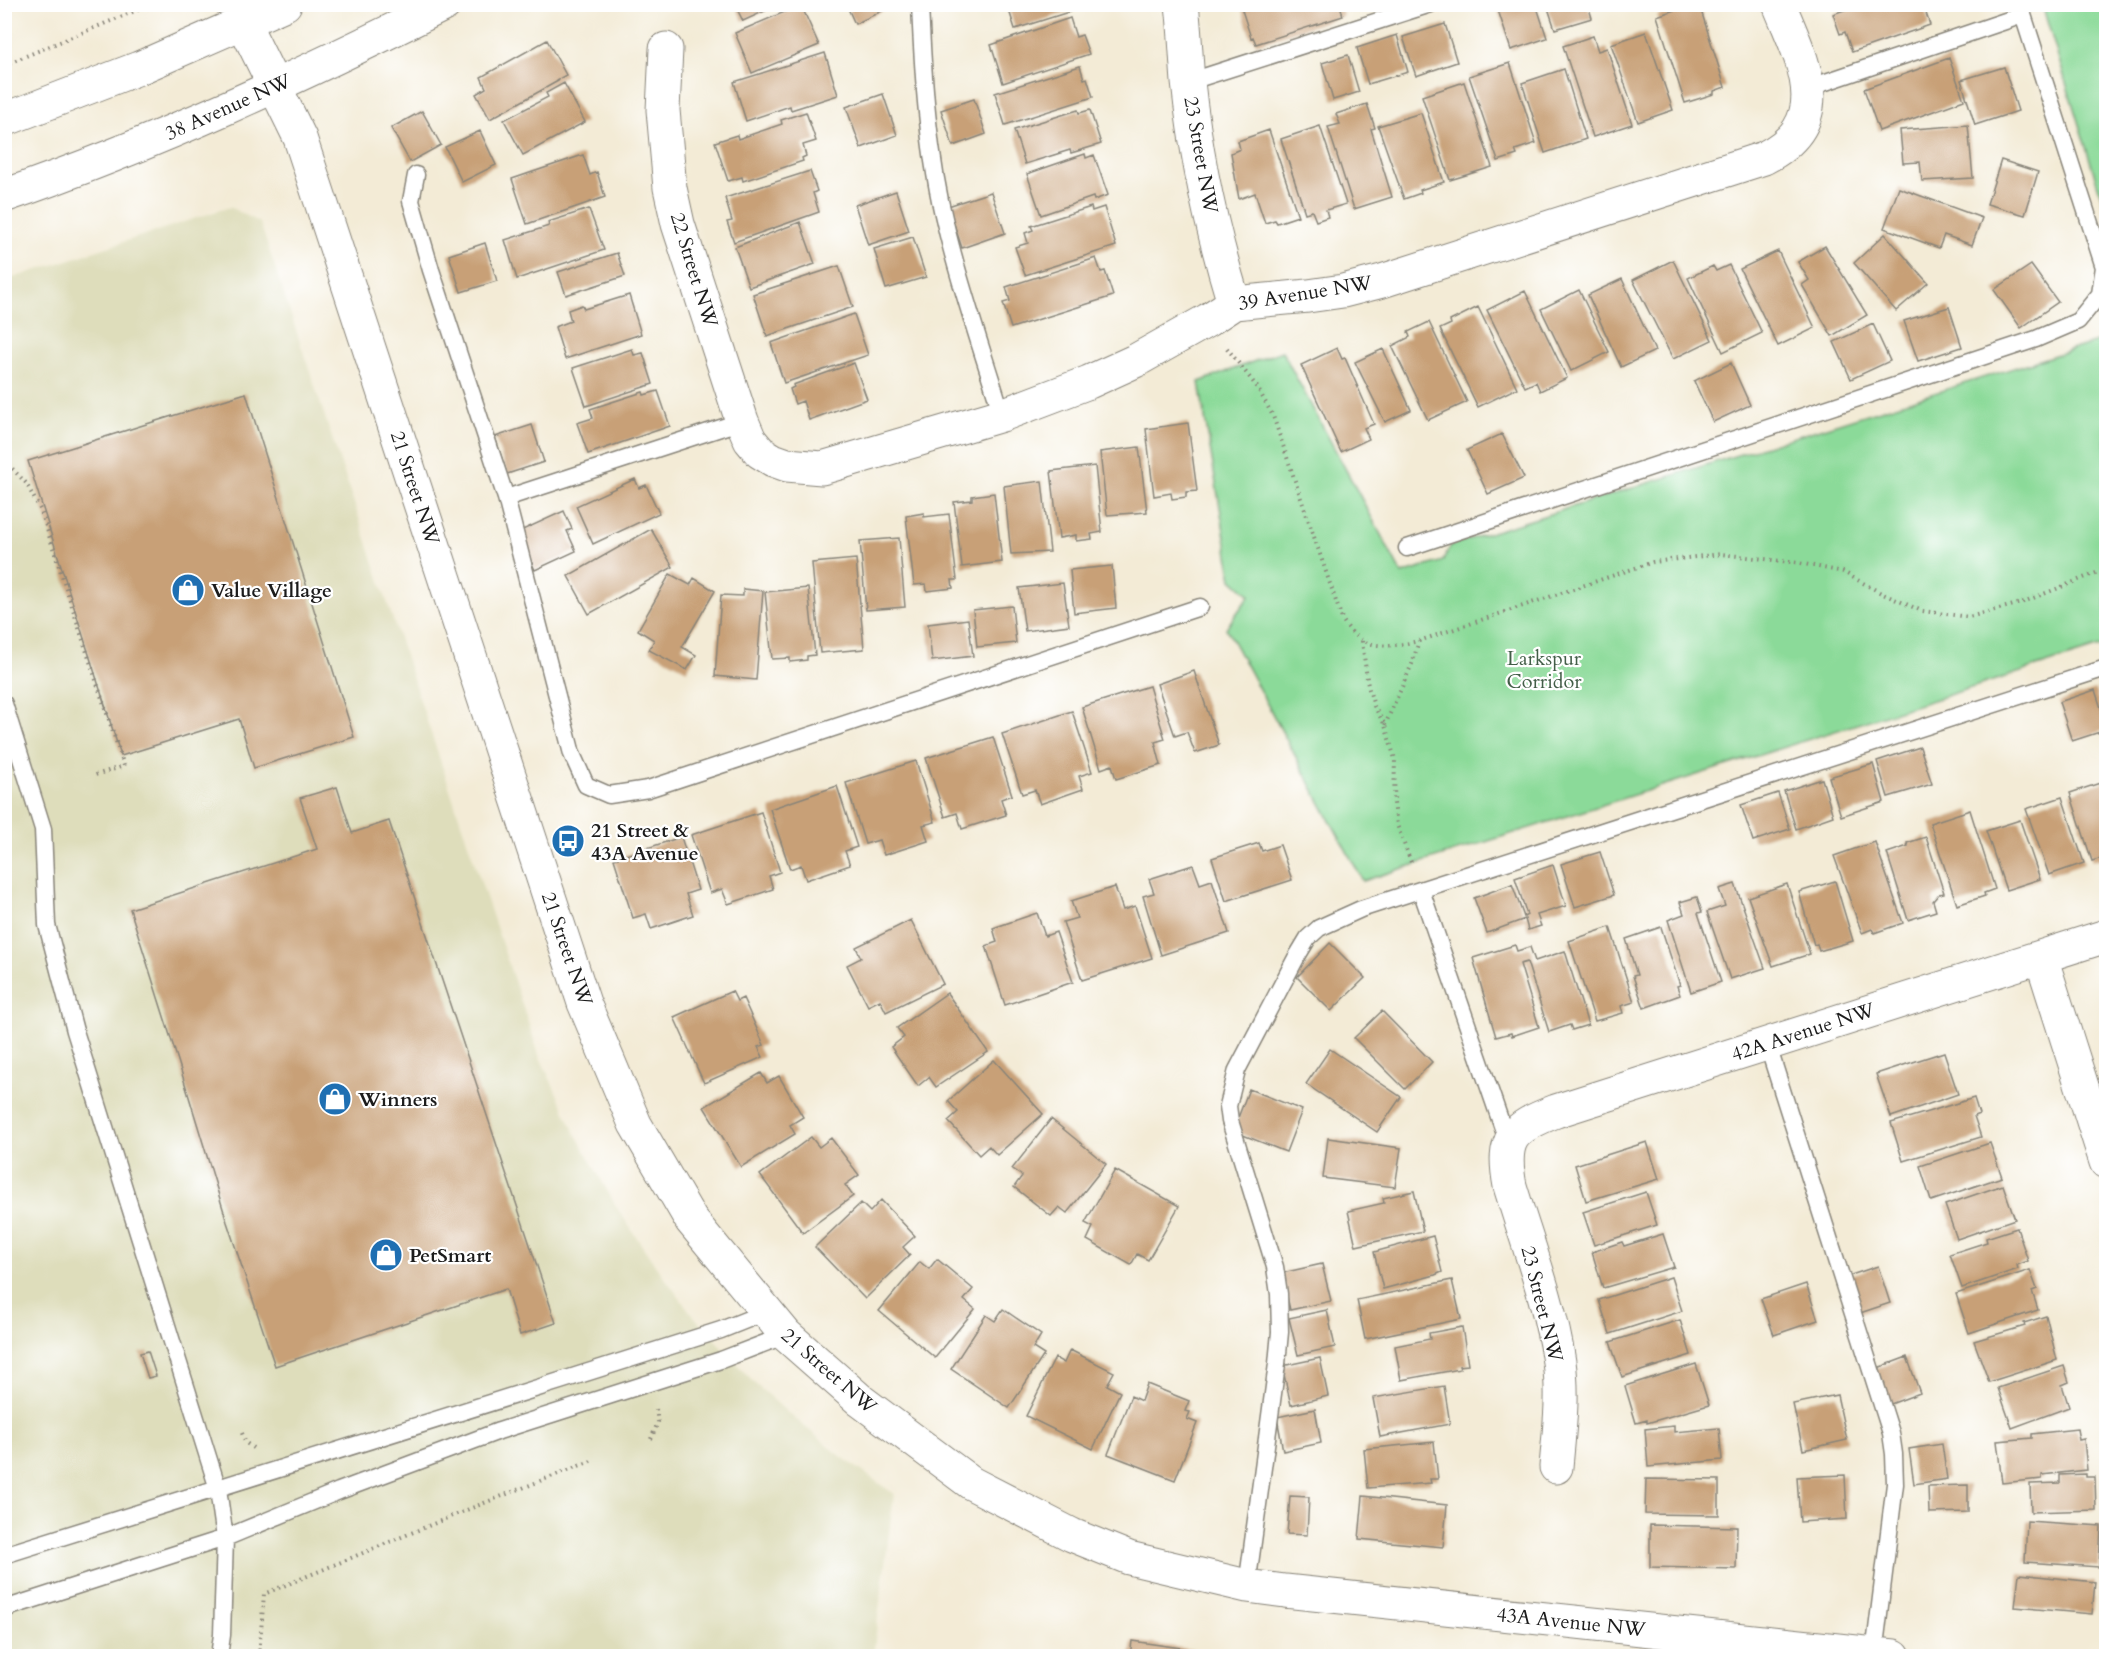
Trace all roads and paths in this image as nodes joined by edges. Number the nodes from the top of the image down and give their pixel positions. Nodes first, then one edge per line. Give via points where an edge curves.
1 (152, 4) edge
2 (285, 4) edge
3 (445, 4) edge
4 (920, 4) edge
5 (1182, 4) edge
6 (1431, 4) edge
7 (1779, 4) edge
8 (2022, 10) edge
9 (244, 24) junction
10 (666, 49) dead end
11 (4, 65) edge
12 (1188, 82) junction
13 (276, 86) junction
14 (1808, 88) junction
15 (4, 120) edge
16 (416, 175) dead end
17 (4, 196) edge
18 (1221, 312) junction
19 (1002, 415) junction
20 (742, 421) junction
21 (4, 460) edge
22 (788, 465) joint
23 (506, 498) junction
24 (1407, 548) dead end
25 (2106, 569) edge
26 (1200, 607) dead end
27 (1361, 641) junction
28 (1419, 641) junction
29 (2106, 668) edge
30 (4, 704) edge
31 (1385, 725) junction
32 (95, 775) dead end
33 (1421, 890) junction
34 (2106, 936) edge
35 (2040, 957) junction
36 (1767, 1043) junction
37 (1508, 1143) junction
38 (2106, 1162) edge
39 (776, 1324) junction
40 (591, 1461) dead end
41 (1556, 1467) dead end
42 (218, 1489) junction
43 (225, 1539) junction
44 (4, 1556) edge
45 (1247, 1586) junction
46 (4, 1609) edge
47 (1869, 1655) edge
48 (219, 1656) edge
49 (259, 1656) edge

1 - 11 path
2 - 9 street
3 - 13 street, 38 Avenue NW
4 - 19 lane via 929,124 946,226
5 - 12 street, 23 Street NW
6 - 12 lane
7 - 14 street via 1803,64
8 - 14 lane
8 - 24 lane via 2104,267 2100,294 2078,321 2037,339
9 - 13 street, 21 Street NW
9 - 15 street
10 - 20 street, 22 Street NW via 663,110 670,188
12 - 18 street, 23 Street NW via 1213,228
13 - 17 street, 38 Avenue NW via 171,133
13 - 39 street, 21 Street NW via 300,138 584,1003 635,1124 691,1220
14 - 18 street, 39 Avenue NW via 1806,112 1794,136 1782,148 1748,164 1343,291
16 - 23 lane via 411,201 430,270
18 - 19 street, 39 Avenue NW via 1135,361
18 - 27 path via 1273,416 1342,619
19 - 22 street, 39 Avenue NW via 822,468
20 - 22 street, 22 Street NW via 760,452
20 - 23 lane
21 - 32 path via 26,483 41,511 124,766
23 - 26 lane via 572,754 586,785 609,795 648,789
25 - 28 path via 2021,603 1969,617 1922,610 1843,572 1721,554 1653,562
27 - 28 path via 1386,646
27 - 31 path via 1368,686
28 - 31 path
29 - 33 lane
30 - 42 lane via 43,829 47,925 75,1031
31 - 33 path via 1395,759 1397,825
33 - 37 lane
33 - 45 lane via 1361,909 1319,928 1308,938 1237,1070 1231,1090 1230,1121 1275,1267 1280,1313 1277,1364
34 - 35 street, 42A Avenue NW
35 - 36 street, 42A Avenue NW
35 - 38 street
36 - 37 street, 42A Avenue NW via 1535,1118
36 - 47 lane via 1891,1433 1895,1484
37 - 41 street, 23 Street NW via 1509,1186 1550,1320 1559,1363 1561,1401
39 - 42 lane via 721,1330
39 - 43 lane via 722,1360 499,1431
39 - 45 street, 21 Street NW via 861,1401 971,1483 1072,1535 1129,1558
40 - 49 path via 264,1594
42 - 43 lane
42 - 44 lane
43 - 46 lane
43 - 48 lane
45 - 47 street, 43A Avenue NW

